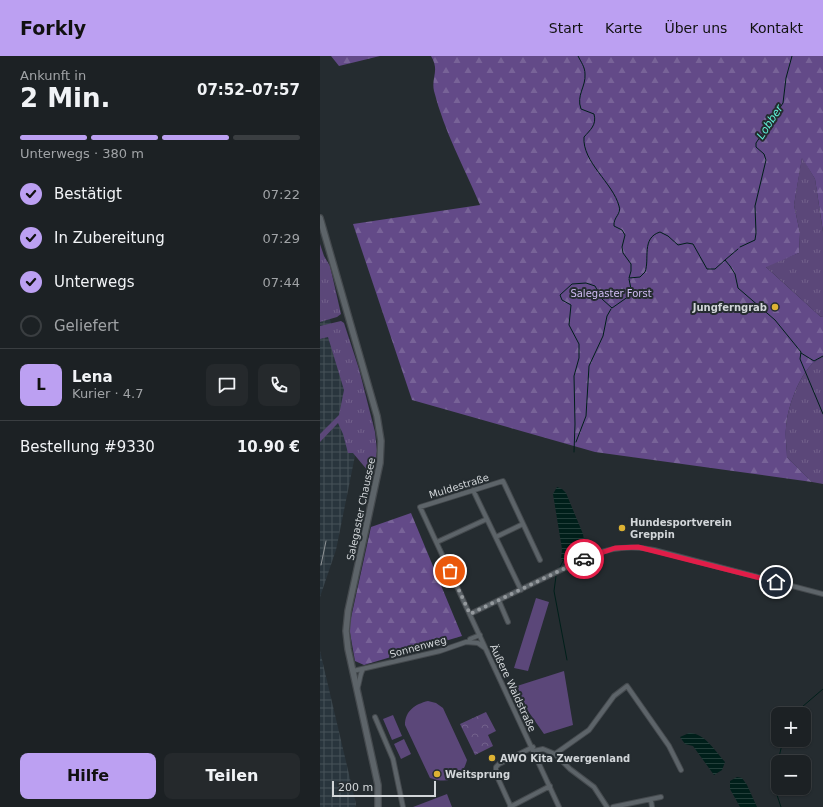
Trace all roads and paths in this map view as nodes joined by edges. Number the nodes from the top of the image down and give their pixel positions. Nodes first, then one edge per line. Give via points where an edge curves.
1 (320, 218) edge
2 (473, 490) junction
3 (420, 507) joint
4 (487, 518) junction
5 (523, 524) junction
6 (496, 537) junction
7 (436, 542) junction
8 (540, 560) dead end
9 (521, 590) junction
10 (823, 594) edge
11 (499, 601) junction
12 (470, 614) junction
13 (508, 622) dead end
14 (480, 635) junction
15 (469, 642) junction
16 (485, 648) junction
17 (363, 669) junction
18 (353, 671) junction
19 (357, 689) junction
20 (375, 718) dead end
21 (533, 749) junction
22 (555, 754) junction
23 (681, 770) dead end
24 (550, 786) junction
25 (661, 797) dead end
26 (651, 800) junction
27 (378, 807) edge
28 (403, 807) edge
29 (510, 807) edge
30 (559, 807) edge
31 (607, 807) edge
32 (613, 807) edge
33 (652, 807) edge

1 - 18 main road, Salegaster Chaussee via 380,430 381,458 346,625
2 - 3 street, Muldestraße
2 - 4 street
2 - 5 street, Muldestraße via 503,481
3 - 7 street, Äußere Waldstraße
4 - 6 street
4 - 7 street
5 - 6 street
5 - 8 street
6 - 9 street
7 - 12 street, Äußere Waldstraße
9 - 10 street via 592,555 632,546
9 - 11 street
11 - 12 street
11 - 13 street
12 - 14 street, Äußere Waldstraße
14 - 15 street, Äußere Waldstraße
14 - 16 street, Äußere Waldstraße
15 - 16 street via 478,643
15 - 17 street, Sonnenweg
16 - 21 street, Äußere Waldstraße
17 - 18 street, Sonnenweg
17 - 19 street
18 - 19 main road, Salegaster Chaussee
19 - 27 main road, Salegaster Chaussee via 378,785
20 - 28 street via 393,759
21 - 22 street via 543,749
21 - 24 street, Äußere Waldstraße
21 - 29 street via 496,767 496,774
22 - 23 street via 589,730 614,696 627,686 670,746
22 - 31 street via 594,787
24 - 29 street
24 - 30 street, Äußere Waldstraße
25 - 26 street
26 - 32 street
26 - 33 street

